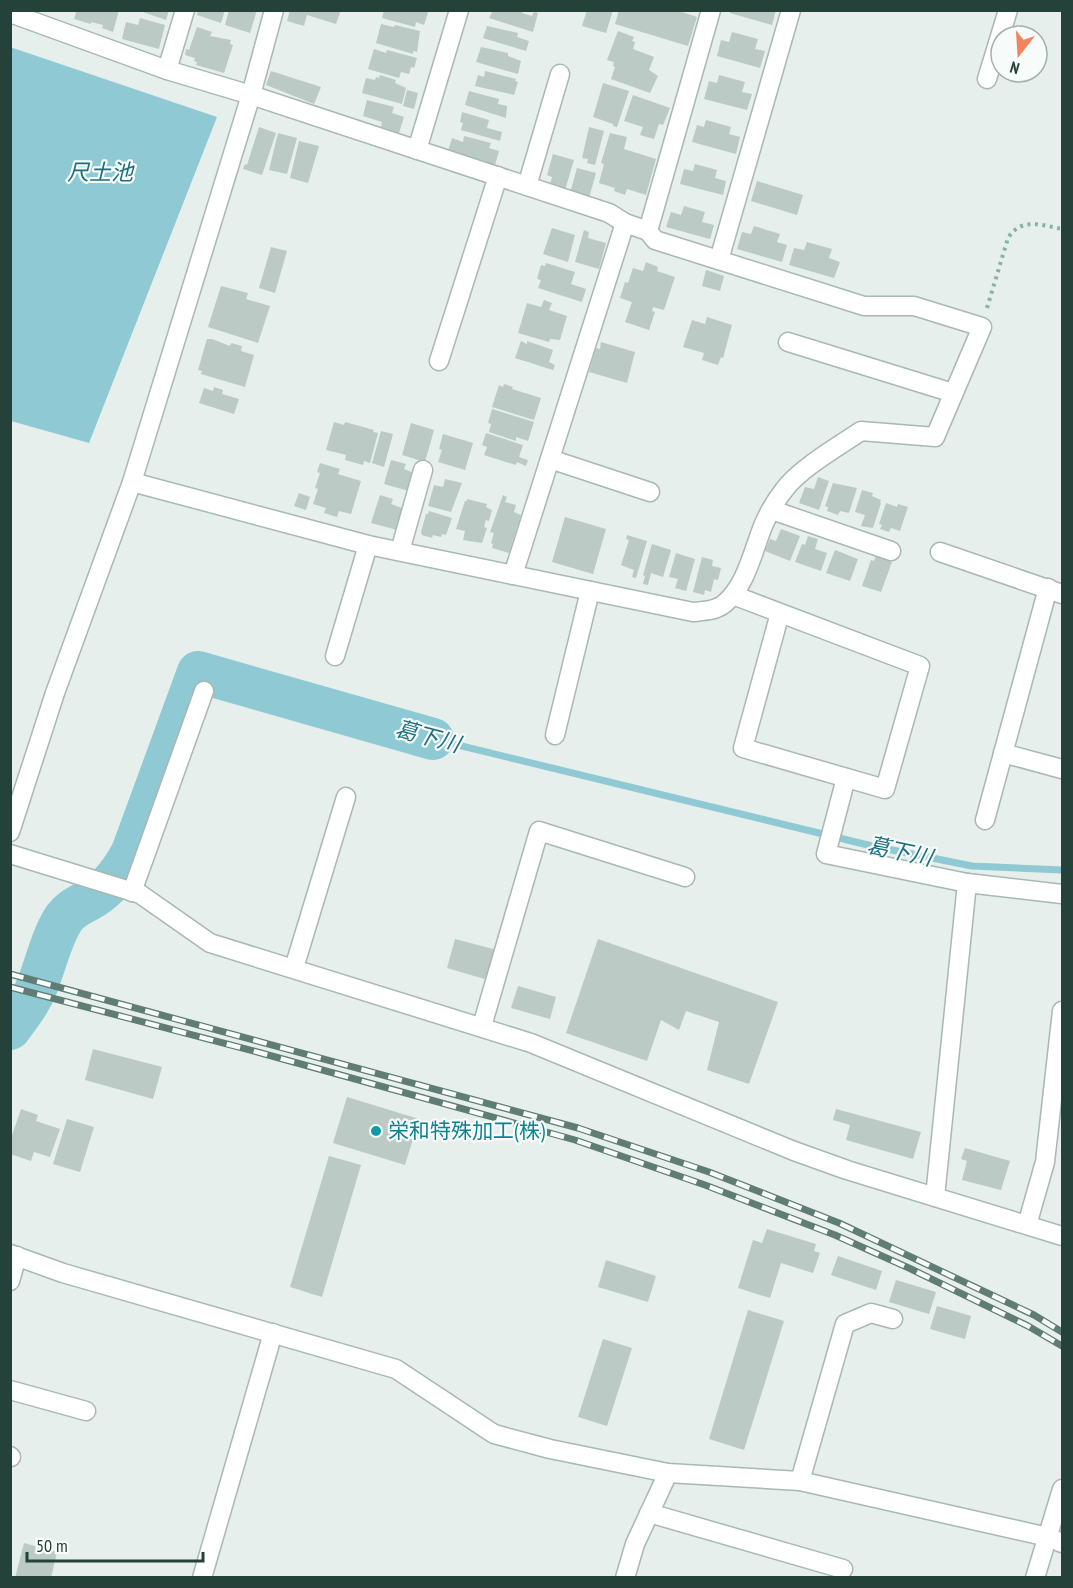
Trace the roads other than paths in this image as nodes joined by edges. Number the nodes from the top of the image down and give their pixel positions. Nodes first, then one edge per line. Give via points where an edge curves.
1 (185, 10) edge
2 (274, 10) edge
3 (459, 10) edge
4 (711, 10) edge
5 (790, 10) edge
6 (1008, 10) edge
7 (10, 13) edge
8 (167, 70) junction
9 (560, 74) dead end
10 (987, 79) dead end
11 (251, 95) junction
12 (417, 150) junction
13 (498, 176) junction
14 (526, 186) junction
15 (625, 223) junction
16 (648, 231) junction
17 (719, 260) junction
18 (788, 342) dead end
19 (439, 361) dead end
20 (953, 393) junction
21 (550, 459) junction
22 (423, 471) dead end
23 (132, 482) junction
24 (650, 492) dead end
25 (772, 510) junction
26 (368, 545) junction
27 (400, 551) junction
28 (891, 551) dead end
29 (940, 552) dead end
30 (513, 575) junction
31 (590, 591) junction
32 (1055, 591) edge
33 (733, 595) junction
34 (780, 613) junction
35 (335, 656) dead end
36 (204, 691) dead end
37 (555, 735) dead end
38 (1003, 753) junction
39 (1062, 769) edge
40 (846, 778) junction
41 (346, 797) dead end
42 (985, 820) dead end
43 (10, 832) edge
44 (10, 854) edge
45 (685, 877) dead end
46 (967, 883) junction
47 (132, 892) junction
48 (1062, 894) edge
49 (294, 969) junction
50 (1062, 1011) edge
51 (482, 1026) junction
52 (935, 1197) junction
53 (1027, 1225) junction
54 (1062, 1236) edge
55 (14, 1255) edge
56 (10, 1281) edge
57 (893, 1319) dead end
58 (273, 1333) junction
59 (10, 1390) edge
60 (86, 1411) dead end
61 (668, 1473) junction
62 (800, 1481) junction
63 (1062, 1489) edge
64 (649, 1513) junction
65 (1055, 1540) edge
66 (843, 1569) dead end
67 (202, 1578) edge
68 (625, 1578) edge
69 (1035, 1578) edge

1 - 8 street
2 - 11 street
3 - 12 street
4 - 16 street
5 - 17 street
6 - 10 street
7 - 8 street
8 - 11 street
9 - 14 street
11 - 12 street
11 - 23 street
12 - 13 street
13 - 14 street
13 - 19 street
14 - 15 street via 609,213
15 - 16 street
15 - 21 street
16 - 17 street via 655,240
17 - 20 street via 864,306 914,306 982,327
18 - 20 street
20 - 25 street via 935,437 861,431 798,475 784,488
21 - 24 street
21 - 30 street
22 - 27 street
23 - 26 street
23 - 43 street via 55,693
25 - 28 street
25 - 33 street
26 - 27 street
26 - 35 street
27 - 30 street
29 - 32 street
30 - 31 street
31 - 33 street via 693,612 708,611
31 - 37 street
32 - 38 street
33 - 34 street
34 - 40 street via 743,748
34 - 40 street via 920,666 885,789
36 - 47 street
38 - 39 street
38 - 42 street
40 - 46 street via 826,854
41 - 49 street
44 - 47 street
45 - 51 street via 538,831
46 - 48 street
46 - 52 street
47 - 49 street via 210,943
49 - 51 street
50 - 53 street via 1045,1162
51 - 52 street via 569,1057 794,1151
52 - 53 street
53 - 54 street
55 - 56 street
55 - 58 street via 63,1273
57 - 62 street via 871,1313 845,1324
58 - 61 street via 396,1369 494,1434
58 - 67 street
59 - 60 street
61 - 62 street
61 - 64 street
62 - 65 street
63 - 65 street
64 - 66 street
64 - 68 street
65 - 69 street

